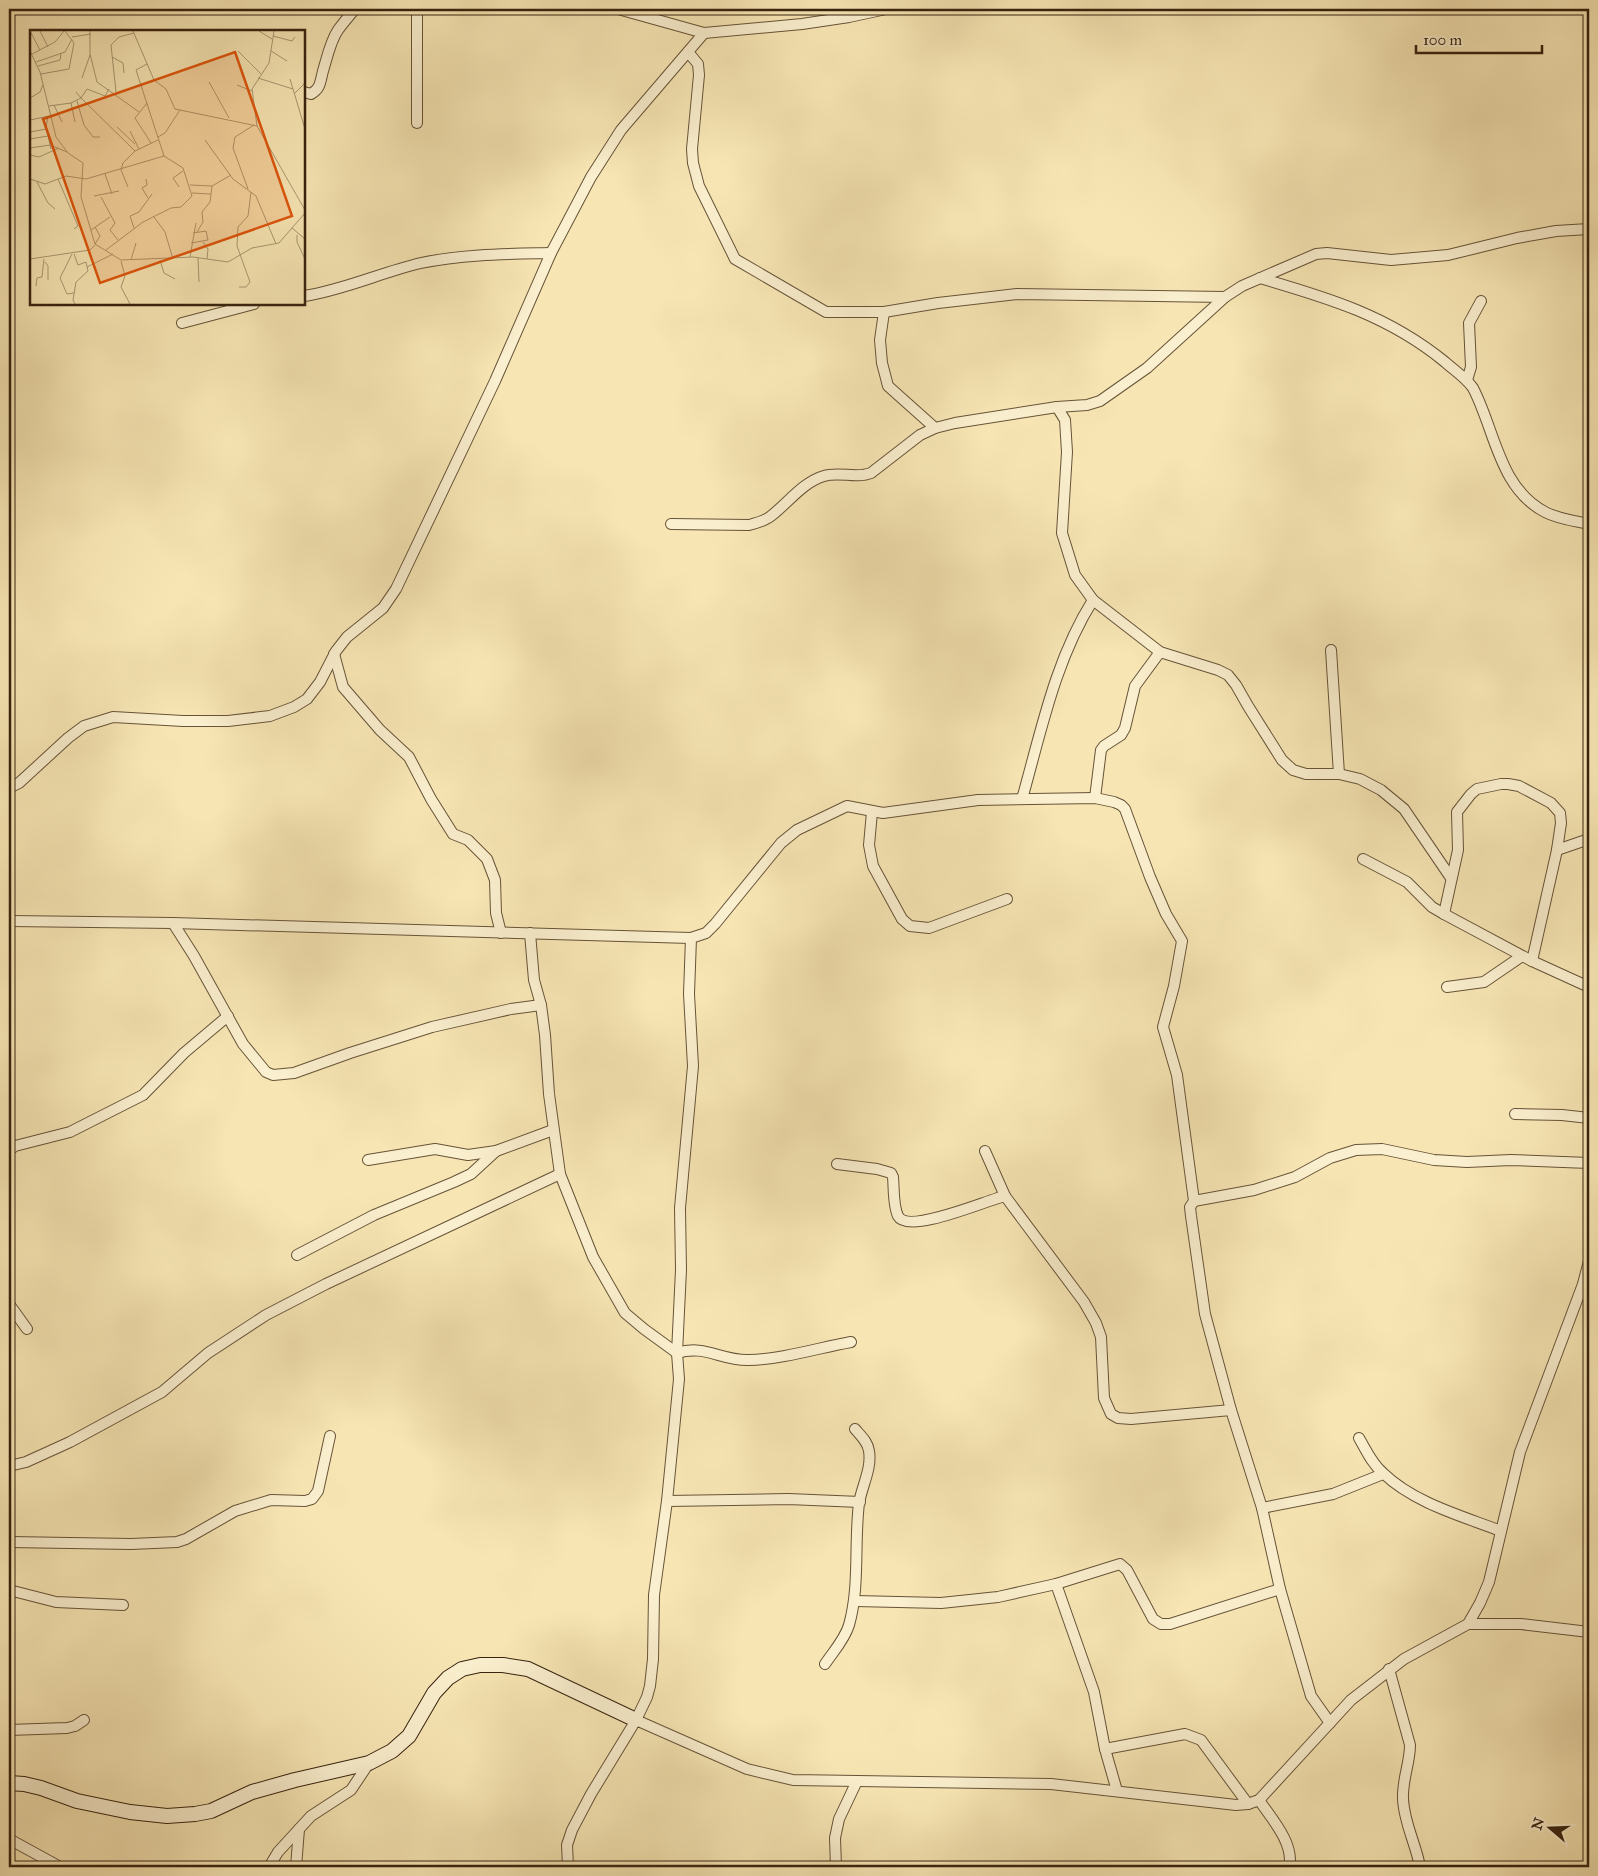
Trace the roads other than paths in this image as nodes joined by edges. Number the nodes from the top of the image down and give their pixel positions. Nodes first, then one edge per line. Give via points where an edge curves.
1 (355, 9) edge
2 (417, 9) edge
3 (618, 9) edge
4 (886, 9) edge
5 (704, 33) junction
6 (688, 52) junction
7 (305, 92) edge
8 (417, 122) dead end
9 (1589, 229) edge
10 (551, 252) junction
11 (1260, 278) junction
12 (305, 296) edge
13 (1225, 297) junction
14 (1481, 301) dead end
15 (250, 305) edge
16 (884, 312) junction
17 (182, 322) dead end
18 (1468, 380) junction
19 (1057, 407) junction
20 (935, 428) junction
21 (671, 524) dead end
22 (1589, 524) edge
23 (1093, 600) junction
24 (1331, 650) dead end
25 (1160, 652) junction
26 (334, 654) junction
27 (1339, 774) junction
28 (9, 788) edge
29 (1095, 798) junction
30 (1022, 799) junction
31 (872, 812) junction
32 (1589, 839) edge
33 (1557, 850) junction
34 (1363, 859) dead end
35 (1451, 878) junction
36 (1007, 899) dead end
37 (1444, 914) junction
38 (9, 921) edge
39 (173, 923) junction
40 (501, 932) junction
41 (530, 933) junction
42 (691, 938) junction
43 (1522, 956) junction
44 (1532, 961) junction
45 (1447, 986) dead end
46 (1589, 987) edge
47 (541, 1005) junction
48 (228, 1016) junction
49 (1514, 1114) dead end
50 (1589, 1118) edge
51 (554, 1130) junction
52 (9, 1150) edge
53 (496, 1151) junction
54 (985, 1151) dead end
55 (368, 1160) dead end
56 (1589, 1163) edge
57 (837, 1164) dead end
58 (560, 1174) junction
59 (1005, 1196) junction
60 (1194, 1201) junction
61 (298, 1255) dead end
62 (1589, 1261) edge
63 (1586, 1284) edge
64 (9, 1304) edge
65 (27, 1329) dead end
66 (851, 1342) dead end
67 (677, 1353) junction
68 (1231, 1410) junction
69 (855, 1429) dead end
70 (330, 1436) dead end
71 (1359, 1438) dead end
72 (9, 1466) edge
73 (1383, 1474) junction
74 (667, 1501) junction
75 (860, 1502) junction
76 (1262, 1508) junction
77 (1501, 1531) junction
78 (9, 1542) edge
79 (1056, 1584) junction
80 (1280, 1589) junction
81 (9, 1590) edge
82 (855, 1602) junction
83 (123, 1606) dead end
84 (1468, 1624) junction
85 (1589, 1632) edge
86 (824, 1664) dead end
87 (1389, 1669) junction
88 (84, 1720) dead end
89 (636, 1720) junction
90 (1330, 1723) junction
91 (9, 1730) edge
92 (1105, 1748) junction
93 (369, 1763) junction
94 (857, 1781) junction
95 (9, 1783) edge
96 (1116, 1791) junction
97 (1259, 1800) junction
98 (1248, 1804) junction
99 (299, 1829) junction
100 (9, 1839) edge
101 (60, 1867) edge
102 (269, 1867) edge
103 (296, 1867) edge
104 (568, 1867) edge
105 (836, 1867) edge
106 (1289, 1867) edge
107 (1420, 1867) edge

1 - 7 street via 337,31 318,90 311,94
2 - 8 street
3 - 5 street
4 - 5 street via 802,24
5 - 6 street
6 - 10 street via 621,130 591,177
6 - 16 street via 698,64 699,76 693,163 699,186 735,259 826,312
9 - 11 street via 1517,238 1448,255 1391,260 1316,254
10 - 12 street via 421,263 328,292
10 - 26 street via 396,589 383,608 347,637
11 - 13 street
11 - 18 street via 1328,298 1376,317 1432,352
13 - 16 street via 1017,294 938,302
13 - 19 street via 1147,368 1111,394 1088,405
14 - 18 street via 1469,323 1471,367
15 - 17 street
16 - 20 street via 880,340 888,386
18 - 22 street via 1479,398 1500,457 1514,485 1544,512
19 - 20 street
19 - 23 street via 1065,420 1062,533 1075,575
20 - 21 street via 863,476 825,476 815,480 760,522 749,525
23 - 25 street
23 - 30 street via 1064,654
24 - 27 street
25 - 27 street via 1228,674 1282,760 1293,770 1306,774
25 - 29 street via 1135,686 1121,735 1102,750
26 - 28 street via 320,682 307,699 294,707 270,716 228,722 113,717 84,726 19,783
26 - 40 street via 343,687 380,730 409,757 453,834 468,840 487,859 496,880 496,914
27 - 35 street via 1360,779 1381,790 1404,809
29 - 30 street
29 - 60 street via 1114,802 1125,810 1166,914 1182,941 1163,1027 1177,1075
30 - 31 street via 978,800
31 - 36 street via 869,845 873,866 902,919 910,926 930,928
31 - 42 street via 847,806 797,830 766,859 715,924 706,933
32 - 33 street
33 - 35 street via 1560,814 1551,803 1520,786 1501,784 1477,790 1457,812 1458,850
33 - 44 street
34 - 37 street via 1407,882 1432,907
35 - 37 street
37 - 43 street
38 - 39 street
39 - 40 street
39 - 48 street
40 - 41 street
41 - 42 street
41 - 47 street via 534,980
42 - 67 street via 692,1075 680,1208
43 - 44 street
43 - 45 street via 1484,982
44 - 46 street
47 - 48 street via 432,1027 322,1065 273,1075 257,1063
47 - 51 street
48 - 52 street via 143,1094 70,1132
49 - 50 street
51 - 53 street
51 - 58 street
53 - 55 street via 468,1155 435,1149
53 - 61 street via 471,1174 374,1215
54 - 59 street
56 - 60 street via 1467,1162 1434,1160 1382,1149 1356,1150 1330,1158 1295,1177 1254,1190
57 - 59 street via 891,1173 896,1210 904,1222 941,1217
58 - 67 street via 593,1257 625,1313
58 - 72 street via 266,1315 208,1354 162,1392 70,1442 26,1462
59 - 68 street via 1096,1323 1101,1337 1104,1398 1111,1414 1131,1419
60 - 68 street via 1190,1216 1205,1314
62 - 63 street
63 - 77 street via 1520,1452
64 - 65 street
66 - 67 street via 766,1359 728,1358 689,1349
67 - 74 street via 679,1379
68 - 76 street
69 - 75 street via 867,1443 869,1452
70 - 78 street via 318,1491 312,1499 271,1500 234,1510 177,1542
71 - 73 street
73 - 76 street via 1333,1494
73 - 77 street via 1420,1497
74 - 75 street via 788,1498
74 - 89 street via 654,1595 650,1686
75 - 82 street
76 - 80 street
77 - 84 street via 1488,1582
79 - 80 street via 1120,1564 1127,1570 1153,1619 1161,1624 1170,1624
79 - 82 street via 998,1597 941,1603
79 - 92 street via 1094,1692
80 - 90 street via 1311,1696
81 - 83 street via 56,1602
82 - 86 street via 843,1638
84 - 85 street via 1521,1624
84 - 87 street
87 - 90 street via 1351,1700
87 - 107 street via 1410,1745 1403,1798
88 - 91 street via 67,1728
89 - 93 street via 528,1669 480,1665 462,1669 448,1678 434,1693 410,1736 392,1751
89 - 94 street via 747,1769 793,1780
89 - 104 street via 572,1830 567,1846
90 - 97 street
92 - 96 street
92 - 98 street via 1185,1734 1195,1737 1201,1740
93 - 95 street via 252,1792 211,1811 166,1816 77,1801 41,1788
93 - 99 street via 351,1790 311,1816
94 - 96 street via 1051,1784
94 - 105 street via 839,1818 835,1838
96 - 98 street
97 - 98 street
97 - 106 street via 1286,1841 1291,1859
99 - 102 street
99 - 103 street
100 - 101 street

